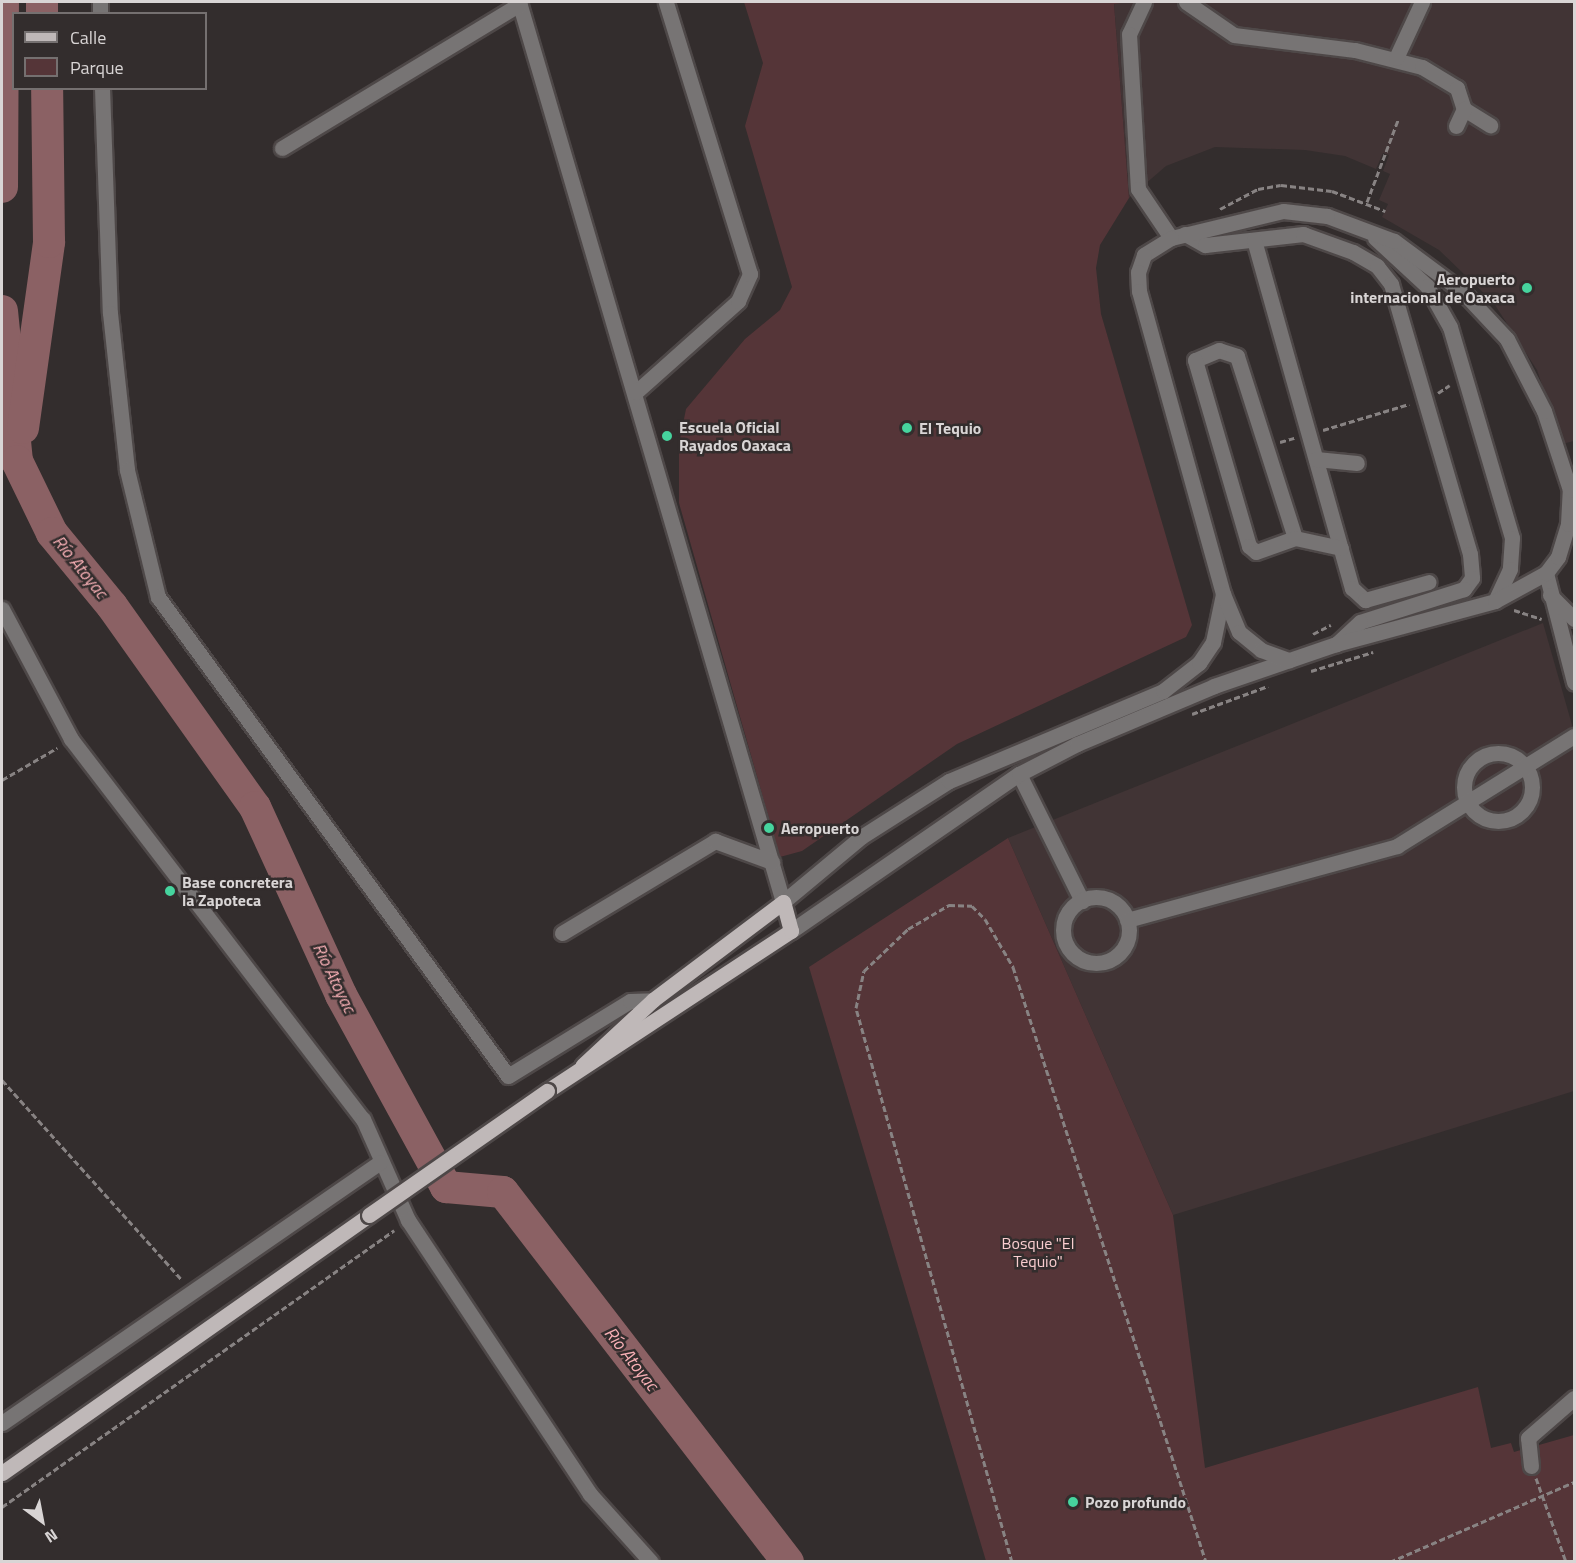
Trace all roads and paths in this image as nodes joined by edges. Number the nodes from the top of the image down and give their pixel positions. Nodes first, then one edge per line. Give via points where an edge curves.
1 (666, 2) edge
2 (1144, 2) edge
3 (1186, 2) edge
4 (1422, 2) edge
5 (520, 3) edge
6 (1396, 58) junction
7 (102, 90) edge
8 (1464, 109) junction
9 (1398, 120) dead end
10 (1490, 124) dead end
11 (1456, 126) dead end
12 (282, 148) dead end
13 (1367, 202) dead end
14 (1370, 233) junction
15 (1178, 236) junction
16 (1254, 240) junction
17 (1465, 376) junction
18 (636, 392) junction
19 (1425, 398) junction
20 (1309, 433) junction
21 (1267, 445) junction
22 (1316, 459) junction
23 (1357, 463) dead end
24 (1572, 520) edge
25 (1295, 538) junction
26 (1341, 548) junction
27 (1546, 573) junction
28 (1429, 582) dead end
29 (1223, 594) junction
30 (1550, 595) junction
31 (1495, 601) junction
32 (2, 609) edge
33 (1508, 610) dead end
34 (1575, 620) edge
35 (1536, 621) dead end
36 (1336, 644) junction
37 (1383, 649) dead end
38 (1289, 660) junction
39 (1303, 674) dead end
40 (1281, 681) dead end
41 (1575, 682) edge
42 (1182, 718) dead end
43 (1575, 736) edge
44 (71, 739) junction
45 (1526, 767) junction
46 (1019, 774) junction
47 (2, 780) edge
48 (1467, 804) junction
49 (772, 862) junction
50 (1082, 901) junction
51 (783, 902) junction
52 (1127, 920) junction
53 (791, 931) junction
54 (562, 933) dead end
55 (653, 1000) junction
56 (583, 1065) junction
57 (2, 1080) edge
58 (380, 1162) junction
59 (408, 1220) junction
60 (192, 1291) junction
61 (1575, 1398) edge
62 (2, 1423) edge
63 (1531, 1466) joint
64 (2, 1473) edge
65 (1575, 1482) edge
66 (1544, 1495) junction
67 (2, 1507) edge
68 (651, 1562) edge
69 (1011, 1562) edge
70 (1206, 1562) edge
71 (1390, 1562) edge
72 (1566, 1562) edge

1 - 18 street via 750,274 738,301
2 - 15 street via 1129,34 1138,189
3 - 6 street via 1234,35
4 - 6 street
5 - 12 street
5 - 18 street
6 - 8 street via 1450,82
7 - 55 street via 110,313 127,470 158,597 508,1076 630,1001
8 - 10 street
8 - 11 street
9 - 13 path
14 - 15 street via 1327,216 1283,211
14 - 17 street via 1427,286 1450,327
14 - 24 street via 1437,269 1507,339 1544,411 1570,490
15 - 16 street via 1204,245
15 - 29 street via 1144,255 1139,291
16 - 19 street via 1285,232 1319,238 1387,274
16 - 20 street
17 - 19 path
17 - 31 street via 1512,538 1510,569
18 - 49 street
19 - 20 path
19 - 36 street via 1472,578 1464,589 1360,622
20 - 21 path
20 - 22 street
21 - 25 street
21 - 25 street via 1237,356 1219,350 1195,360 1249,546 1256,552
22 - 23 street
22 - 26 street
24 - 27 street via 1564,544
25 - 26 street
26 - 28 street via 1360,598
27 - 30 street
27 - 31 street
29 - 38 street via 1239,632 1261,650
29 - 51 street via 1213,642 1185,675 1130,706 949,781 861,837
30 - 34 street
30 - 41 street
31 - 36 street
32 - 44 street
33 - 35 path via 1523,610
36 - 38 street
37 - 39 path
38 - 46 street via 1077,744
40 - 42 path
43 - 45 street
44 - 47 path
44 - 58 street via 363,1119
45 - 48 street
45 - 48 street via 1504,753 1479,758 1464,780
45 - 48 street via 1532,790 1511,818 1488,819
46 - 50 street
46 - 53 street
48 - 52 street via 1370,856
49 - 51 street
49 - 54 street via 715,841
50 - 52 street via 1104,898
50 - 52 street via 1063,928 1078,958 1100,963 1120,952
51 - 53 main road
51 - 55 main road
53 - 56 main road
55 - 56 main road
56 - 64 main road, bridge
57 - 60 path
58 - 59 street
58 - 60 street
59 - 67 path
59 - 68 street via 590,1494
60 - 62 street
61 - 63 street via 1528,1438
63 - 66 path
65 - 66 path
66 - 71 path
66 - 72 path
69 - 70 path via 856,1008 864,971 908,929 949,905 972,906 985,919 1013,968

